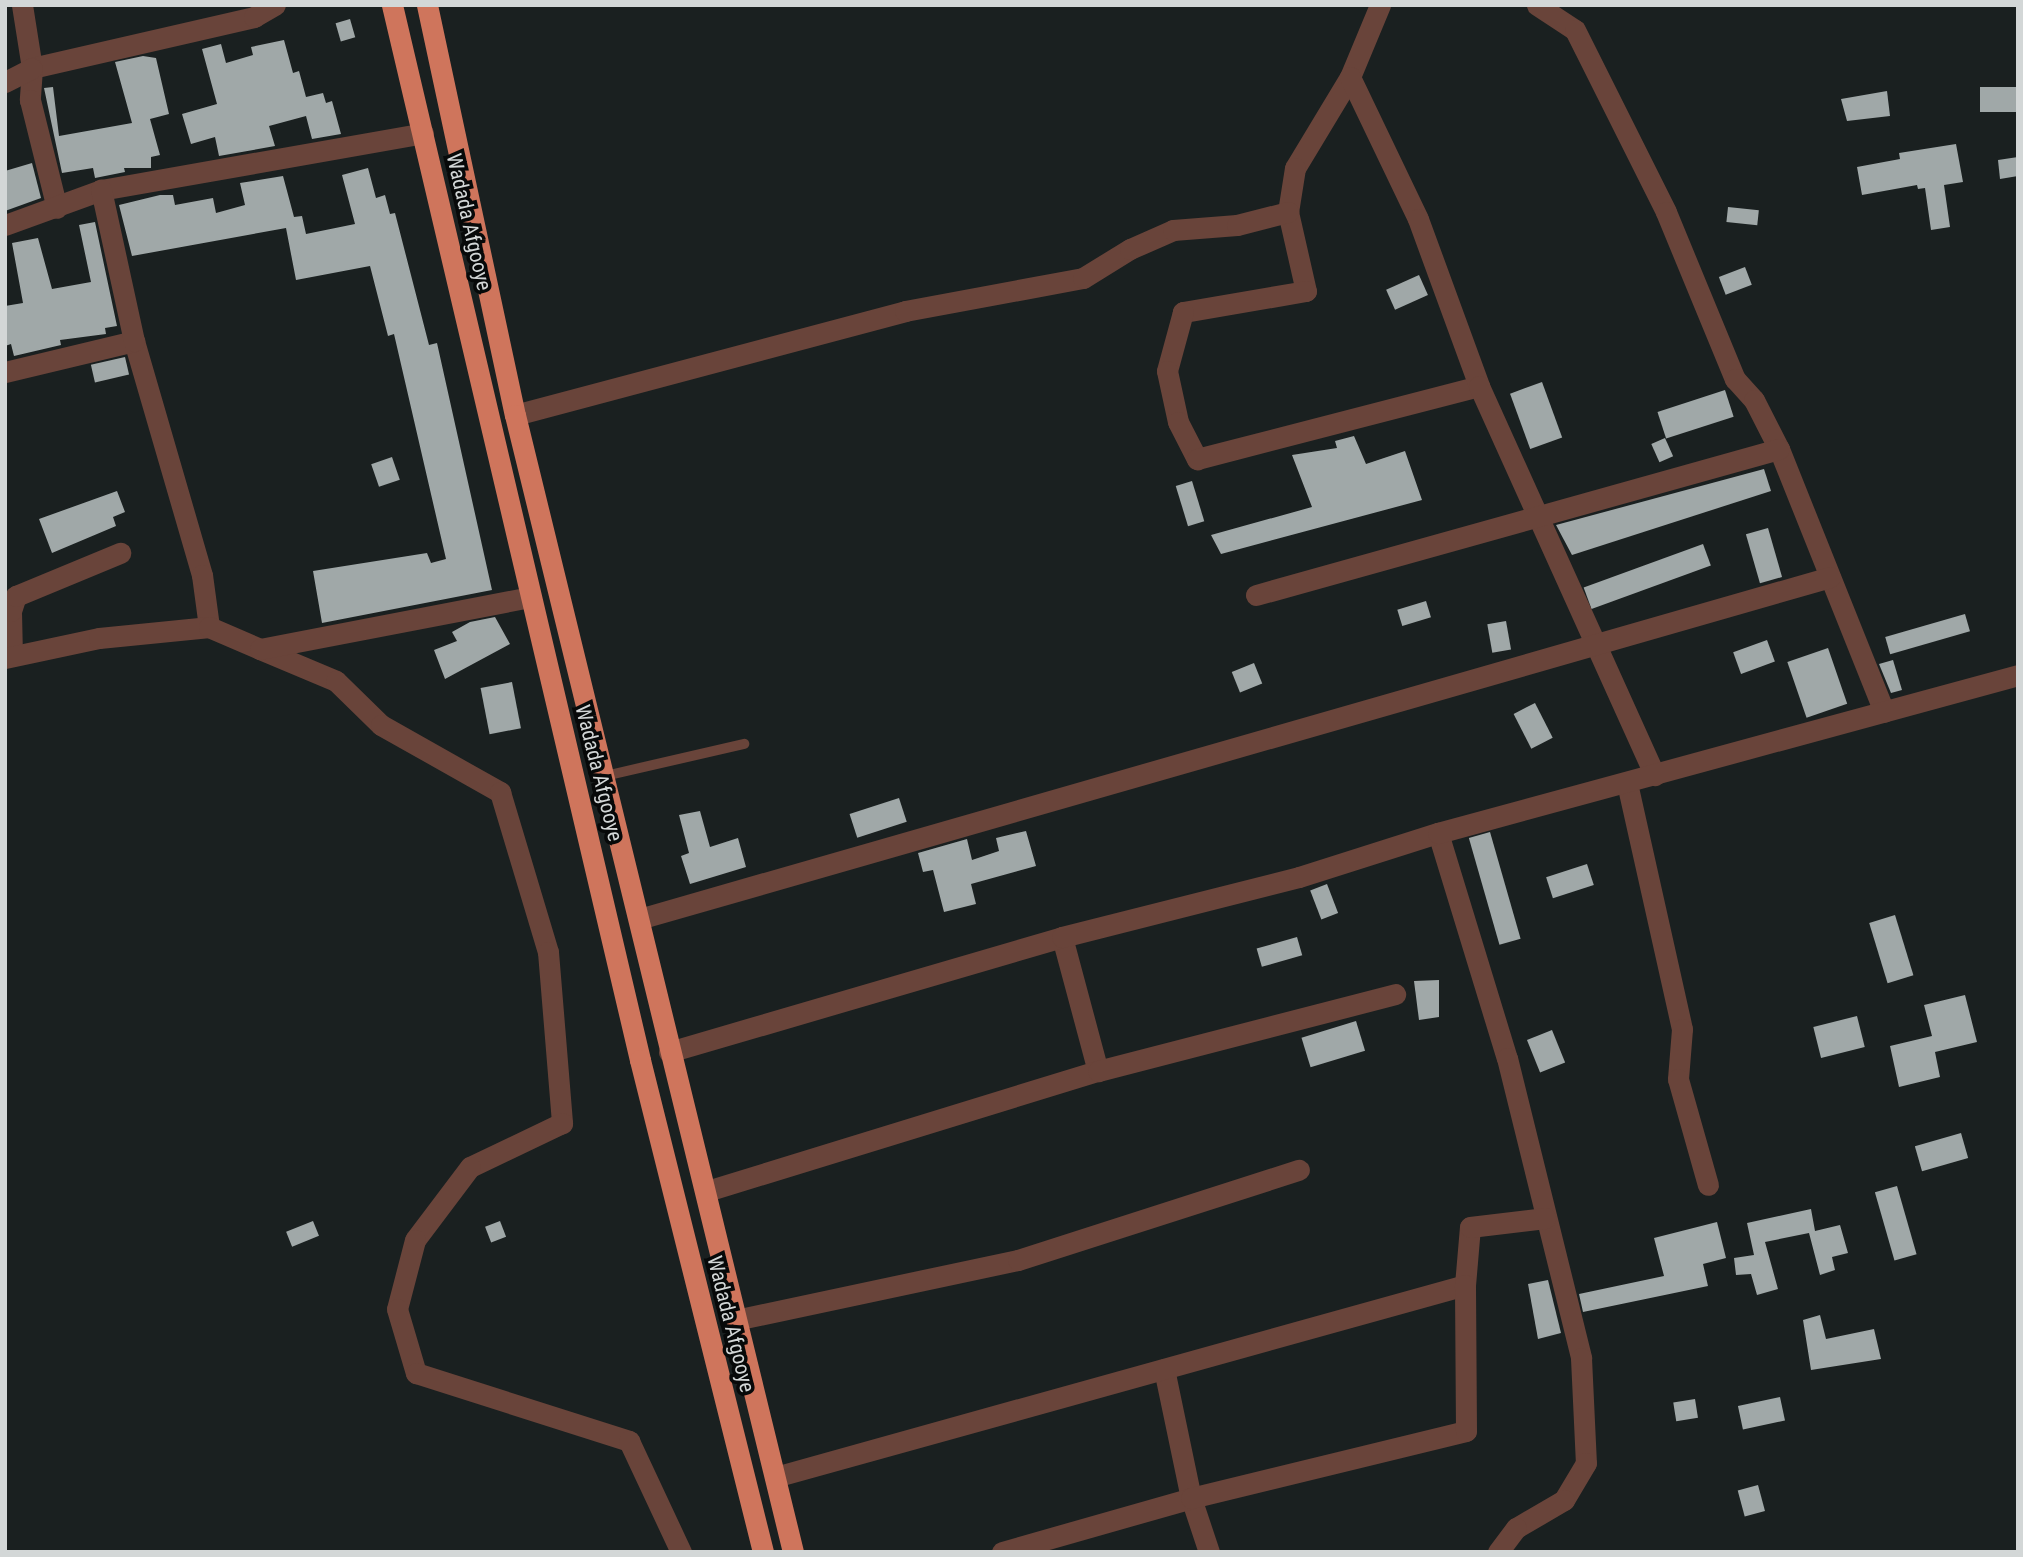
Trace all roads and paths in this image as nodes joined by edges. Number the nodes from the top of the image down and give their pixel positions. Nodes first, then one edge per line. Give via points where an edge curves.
1 (22, 5) edge
2 (275, 5) edge
3 (392, 5) edge
4 (427, 5) edge
5 (1380, 5) edge
6 (1537, 5) edge
7 (32, 68) junction
8 (1350, 77) junction
9 (5, 82) edge
10 (423, 133) junction
11 (101, 190) junction
12 (57, 208) junction
13 (1288, 212) junction
14 (5, 225) edge
15 (134, 341) junction
16 (5, 372) edge
17 (1479, 386) junction
18 (515, 415) junction
19 (1779, 449) junction
20 (1537, 514) junction
21 (120, 553) dead end
22 (1830, 578) junction
23 (1256, 596) dead end
24 (530, 597) junction
25 (209, 627) junction
26 (1596, 646) junction
27 (260, 649) junction
28 (9, 657) edge
29 (2018, 675) edge
30 (1884, 712) junction
31 (744, 744) dead end
32 (1655, 775) junction
33 (605, 776) junction
34 (1627, 783) junction
35 (1438, 833) junction
36 (639, 919) junction
37 (1062, 937) junction
38 (1395, 994) dead end
39 (669, 1052) junction
40 (1098, 1071) junction
41 (1299, 1170) dead end
42 (1708, 1185) dead end
43 (707, 1191) junction
44 (1545, 1218) junction
45 (1465, 1285) junction
46 (740, 1319) junction
47 (1164, 1369) junction
48 (775, 1477) junction
49 (1191, 1498) junction
50 (681, 1552) edge
51 (763, 1552) edge
52 (793, 1552) edge
53 (1002, 1552) edge
54 (1209, 1552) edge
55 (1498, 1552) edge

1 - 7 street
2 - 7 street via 254,17
3 - 10 highway, Wadada Afgooye
4 - 18 highway, Wadada Afgooye
5 - 8 street
6 - 19 street via 1575,30 1666,212 1735,379 1754,400
7 - 9 street
7 - 12 street via 30,100
8 - 13 street via 1295,168
8 - 17 street via 1418,219
10 - 11 street
10 - 24 highway, Wadada Afgooye
11 - 12 street
11 - 15 street
12 - 14 street
13 - 17 street via 1306,291 1183,312 1167,371 1178,422 1197,459
13 - 18 street via 1237,225 1173,230 1129,249 1083,278 905,311
15 - 16 street
15 - 25 street via 202,575
17 - 20 street
18 - 33 highway, Wadada Afgooye
19 - 20 street
19 - 22 street
20 - 23 street
20 - 26 street
21 - 28 street via 16,596
22 - 26 street
22 - 30 street
24 - 27 street
24 - 51 highway, Wadada Afgooye
25 - 27 street
25 - 28 street via 99,638
26 - 32 street
26 - 36 street via 1298,727
27 - 50 street via 336,681 381,725 449,759 500,792 548,952 562,1123 470,1167 415,1240 397,1309 416,1373 629,1441
29 - 30 street
30 - 32 street
31 - 33 lane
32 - 34 street
33 - 36 highway, Wadada Afgooye
34 - 35 street
34 - 42 street via 1682,1028 1678,1079
35 - 37 street via 1299,877
35 - 44 street via 1507,1058
36 - 39 highway, Wadada Afgooye
37 - 39 street
37 - 40 street
38 - 40 street
39 - 43 highway, Wadada Afgooye
40 - 43 street
41 - 46 street via 1018,1259
43 - 46 highway, Wadada Afgooye
44 - 45 street via 1469,1227
44 - 55 street via 1581,1358 1586,1464 1564,1500 1516,1528
45 - 47 street
45 - 49 street via 1466,1431
46 - 48 highway, Wadada Afgooye
47 - 48 street
47 - 49 street
48 - 52 highway, Wadada Afgooye
49 - 53 street
49 - 54 street

